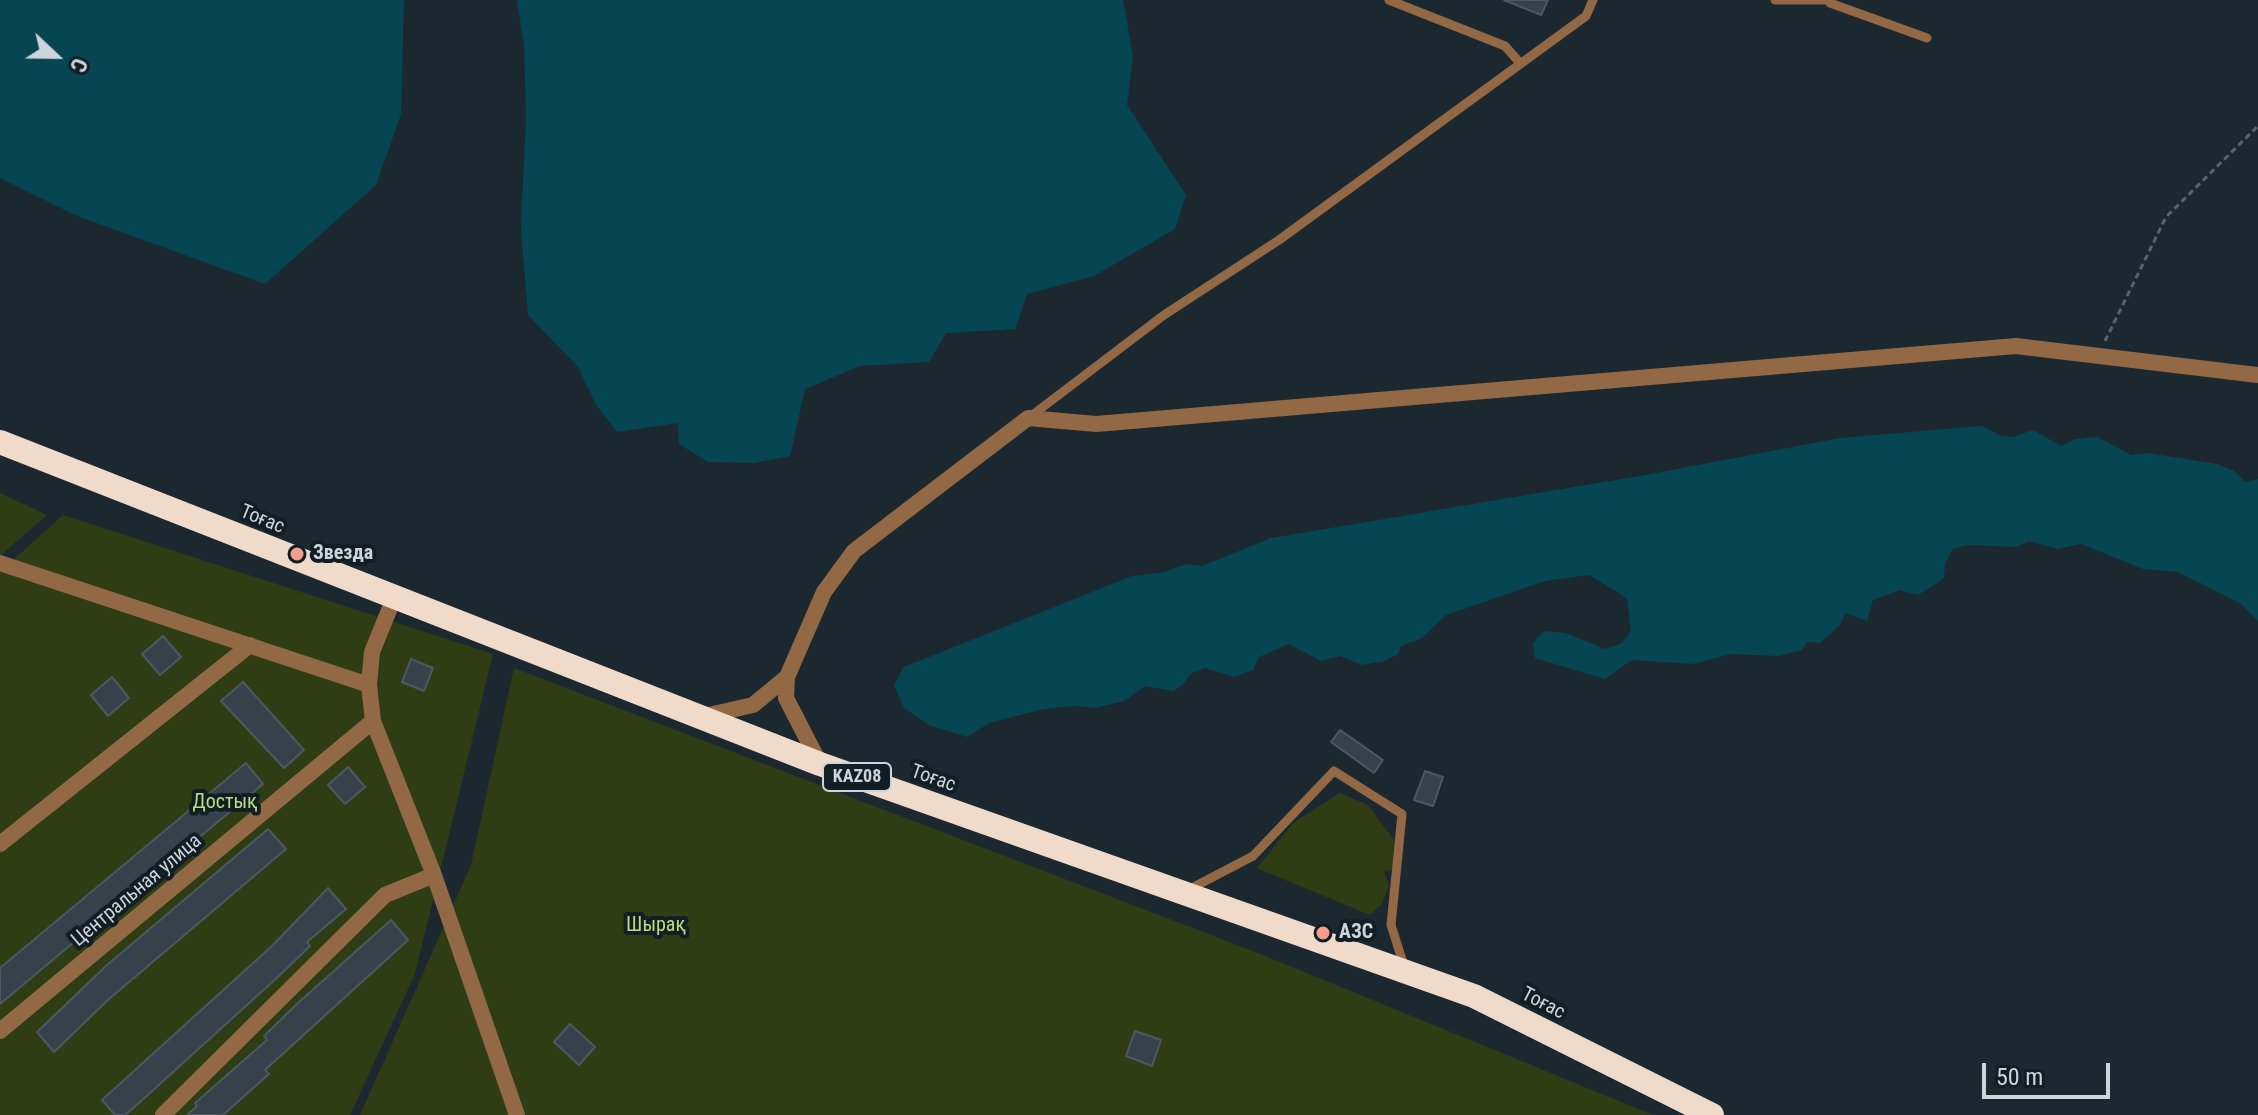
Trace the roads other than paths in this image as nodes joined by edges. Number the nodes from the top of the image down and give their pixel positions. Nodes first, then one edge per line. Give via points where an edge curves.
1 (1389, 0) edge
2 (1593, 0) edge
3 (1775, 0) edge
4 (1830, 1) edge
5 (1927, 38) dead end
6 (1520, 63) junction
7 (2258, 375) edge
8 (1028, 418) junction
9 (0, 442) edge
10 (0, 563) edge
11 (394, 598) junction
12 (250, 645) junction
13 (787, 677) junction
14 (369, 685) junction
15 (700, 717) junction
16 (373, 721) junction
17 (820, 764) junction
18 (1, 841) edge
19 (434, 875) junction
20 (1183, 893) junction
21 (1406, 972) junction
22 (0, 1031) edge
23 (163, 1115) edge
24 (517, 1115) edge
25 (1712, 1115) edge

1 - 6 lane via 1505,46
2 - 6 lane via 1586,16
3 - 4 lane
4 - 5 lane
6 - 8 lane
7 - 8 street via 2016,346 1096,424
8 - 13 street via 854,551 824,592
9 - 11 highway, Тоғас / KAZ08
10 - 12 street
11 - 14 street via 372,652
11 - 15 highway, Тоғас / KAZ08
12 - 14 street
12 - 18 street
13 - 15 street via 753,705
13 - 17 street via 786,698
14 - 16 street
15 - 17 highway, Тоғас / KAZ08
16 - 19 street
16 - 22 street, Центральная улица
17 - 20 highway, Тоғас / KAZ08
19 - 23 street via 385,895
19 - 24 street
20 - 21 highway, Тоғас / KAZ08
20 - 21 lane via 1253,856 1334,771 1402,814 1391,925
21 - 25 highway, Тоғас / KAZ08 via 1474,996

